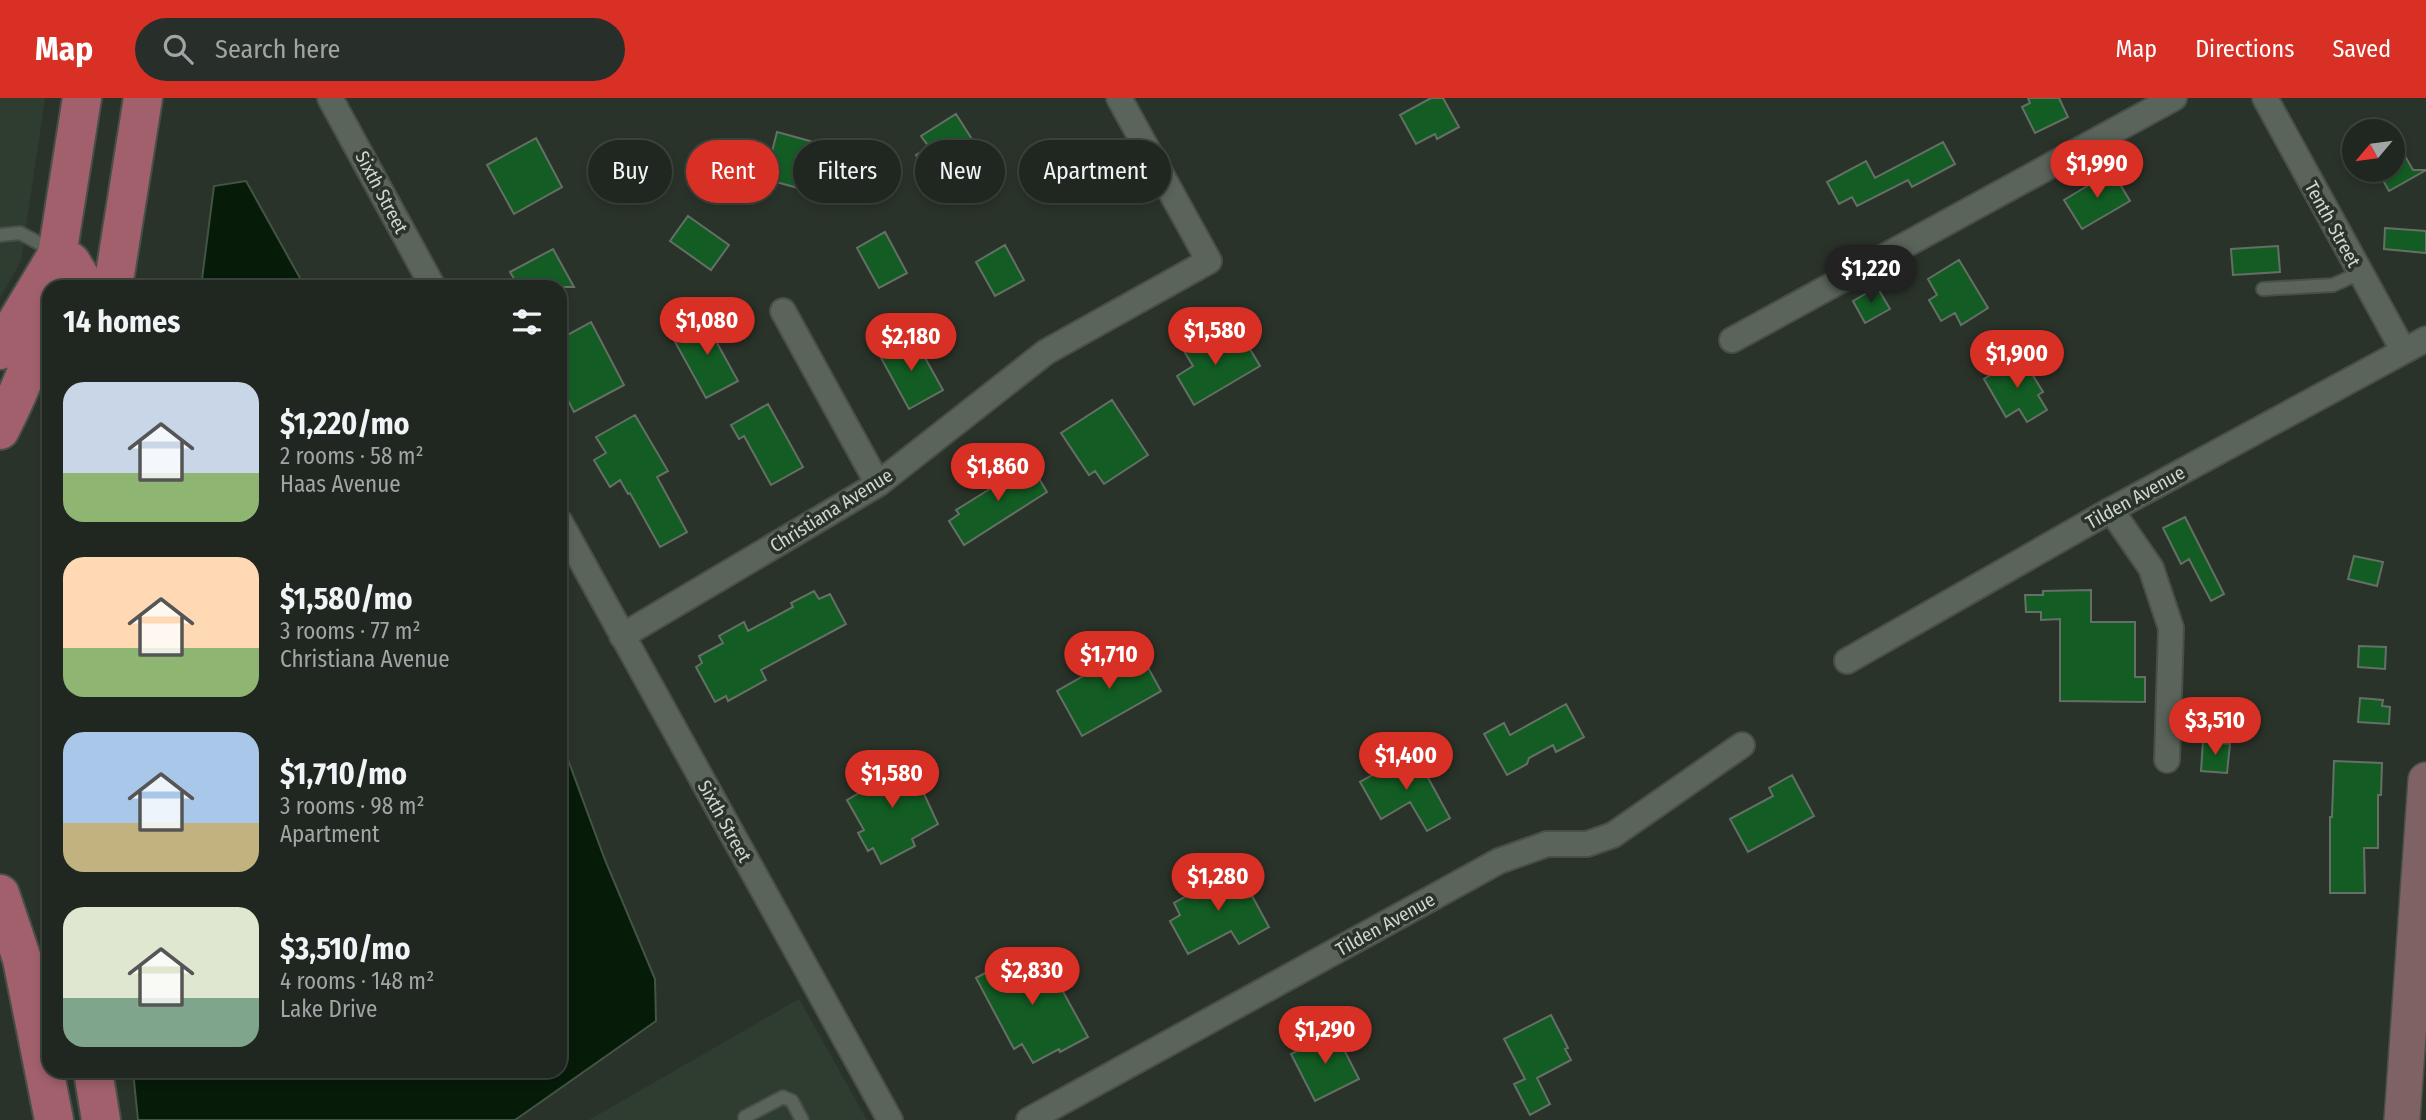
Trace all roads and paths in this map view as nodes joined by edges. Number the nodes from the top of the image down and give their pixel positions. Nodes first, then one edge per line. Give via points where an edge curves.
1 (82, 98) edge
2 (143, 98) edge
3 (330, 98) edge
4 (1119, 98) edge
5 (2174, 98) edge
6 (2264, 98) edge
7 (0, 235) edge
8 (55, 270) edge
9 (2360, 273) junction
10 (82, 280) edge
11 (114, 280) edge
12 (429, 280) edge
13 (42, 289) edge
14 (2263, 289) dead end
15 (783, 311) dead end
16 (42, 326) edge
17 (2426, 339) edge
18 (1732, 340) dead end
19 (0, 350) edge
20 (2403, 350) junction
21 (0, 430) edge
22 (878, 484) junction
23 (2111, 510) junction
24 (567, 535) edge
25 (622, 636) junction
26 (1847, 661) dead end
27 (1742, 745) dead end
28 (2167, 760) dead end
29 (2426, 780) edge
30 (0, 894) edge
31 (42, 1060) edge
32 (2416, 1069) edge
33 (46, 1078) edge
34 (94, 1078) edge
35 (54, 1120) edge
36 (101, 1120) edge
37 (745, 1120) edge
38 (802, 1120) edge
39 (890, 1120) edge
40 (1029, 1120) edge
41 (2402, 1120) edge

1 - 8 main road
2 - 11 main road
3 - 12 street, Sixth Street
4 - 22 street, Christiana Avenue via 1209,261 1046,352
5 - 18 street
6 - 9 street, Tenth Street
7 - 8 lane via 20,233
8 - 10 main road via 71,262
9 - 14 lane via 2333,285
9 - 20 street, Tenth Street
13 - 19 main road
15 - 22 street
16 - 21 main road via 19,393
17 - 20 street, Tilden Avenue
20 - 23 street, Tilden Avenue
22 - 25 street, Christiana Avenue
23 - 26 street, Tilden Avenue
23 - 28 street via 2151,568 2171,628
24 - 25 street, Sixth Street
25 - 39 street, Sixth Street
27 - 40 street, Tilden Avenue via 1613,835 1587,844 1547,845 1499,861
29 - 32 street
30 - 31 main road via 22,959
32 - 41 street
33 - 35 main road
34 - 36 main road
37 - 38 lane via 783,1097 792,1101

